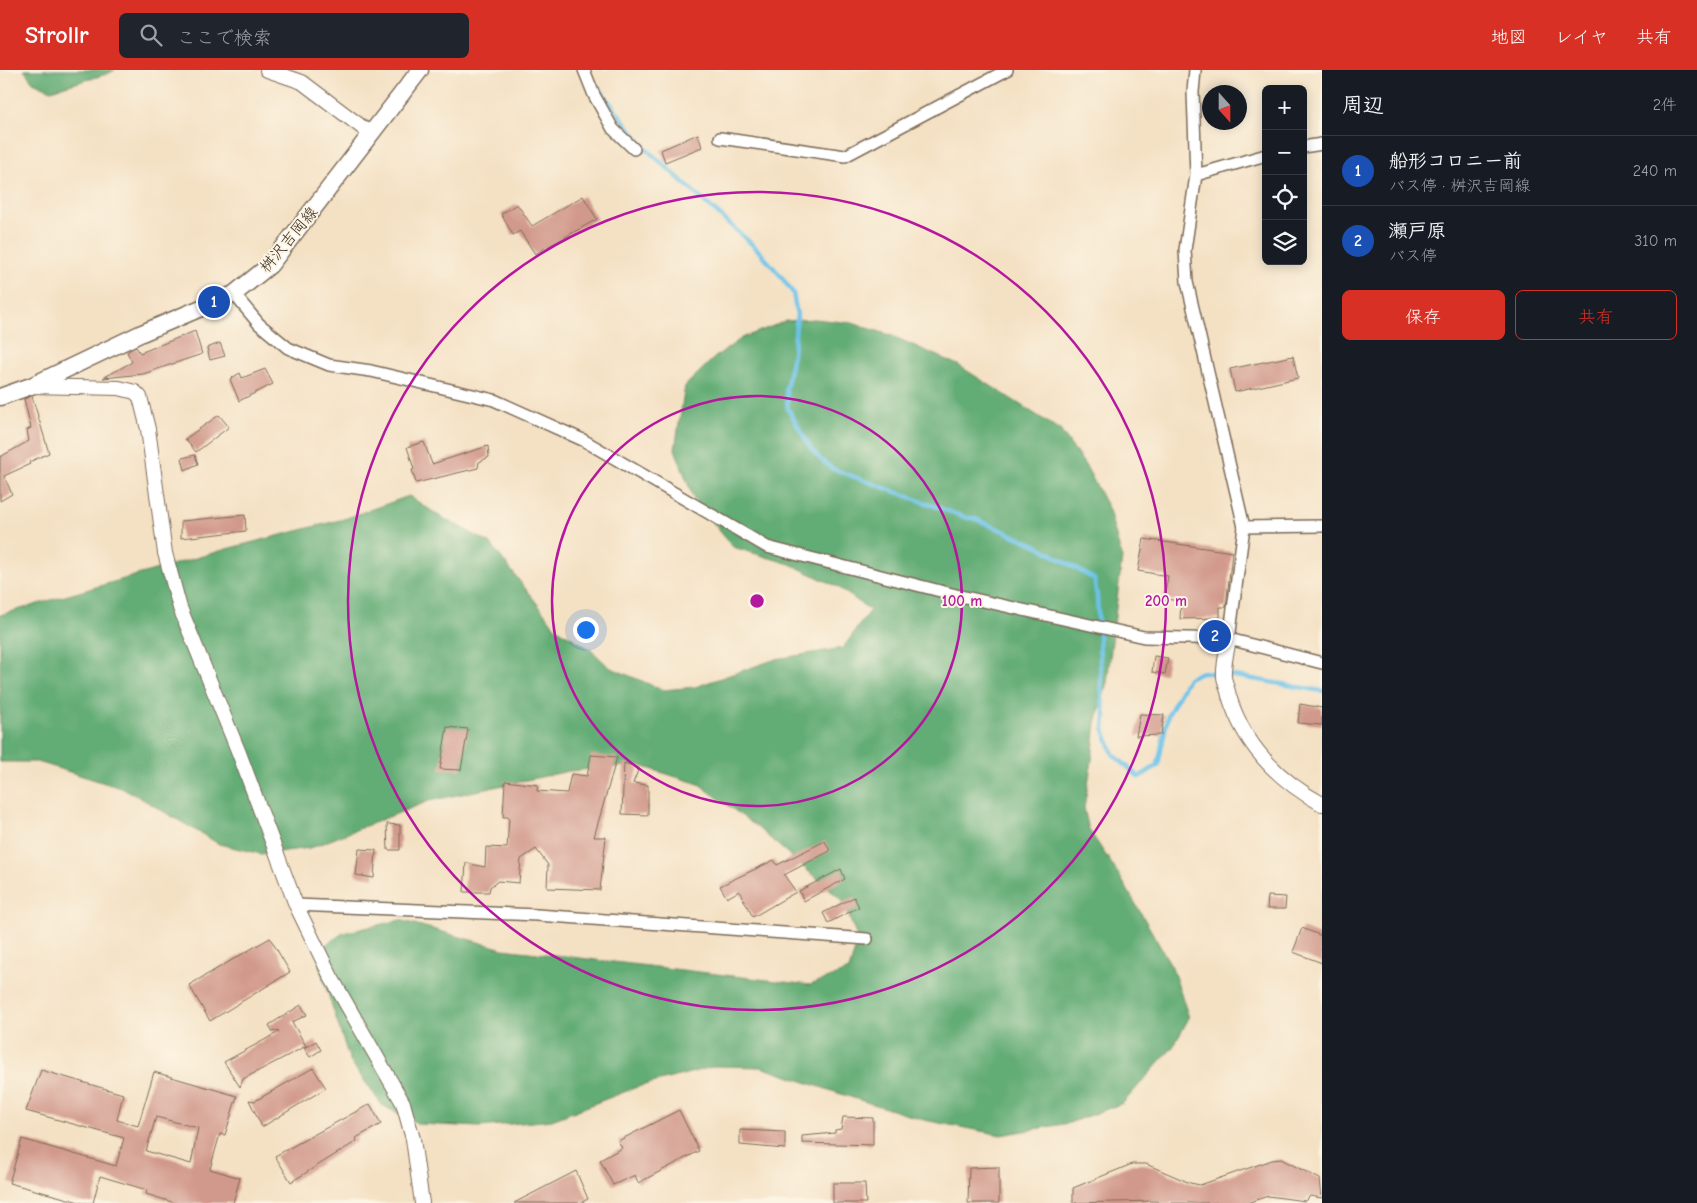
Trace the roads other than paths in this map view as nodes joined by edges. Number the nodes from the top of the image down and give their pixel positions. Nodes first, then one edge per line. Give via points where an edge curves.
1 (267, 70) edge
2 (420, 70) edge
3 (584, 70) edge
4 (1007, 70) edge
5 (1195, 70) edge
6 (371, 134) junction
7 (720, 138) dead end
8 (1322, 144) edge
9 (1307, 146) edge
10 (634, 149) dead end
11 (1262, 156) edge
12 (1196, 176) junction
13 (234, 294) junction
14 (31, 386) junction
15 (0, 397) edge
16 (1322, 526) edge
17 (1244, 527) junction
18 (1229, 639) junction
19 (1322, 663) edge
20 (1322, 804) edge
21 (296, 905) junction
22 (866, 939) dead end
23 (422, 1203) edge

1 - 6 street via 302,82
2 - 6 main road, 桝沢吉岡線
3 - 10 street via 613,128
4 - 7 street via 845,156
5 - 12 street
6 - 13 main road, 桝沢吉岡線 via 270,265
8 - 9 street
11 - 12 street
12 - 17 street via 1185,250 1187,282
13 - 14 main road, 桝沢吉岡線
13 - 18 street via 259,324 288,348 329,365 371,371 494,400 583,440 767,548 1144,637
14 - 15 main road, 桝沢吉岡線
14 - 21 street via 119,388 135,392 140,397 148,429 166,553 180,608
16 - 17 street
17 - 18 street
18 - 19 street
18 - 20 street via 1225,671 1232,706 1246,733 1280,776
21 - 22 street via 537,915
21 - 23 street via 331,977 403,1103 413,1139

